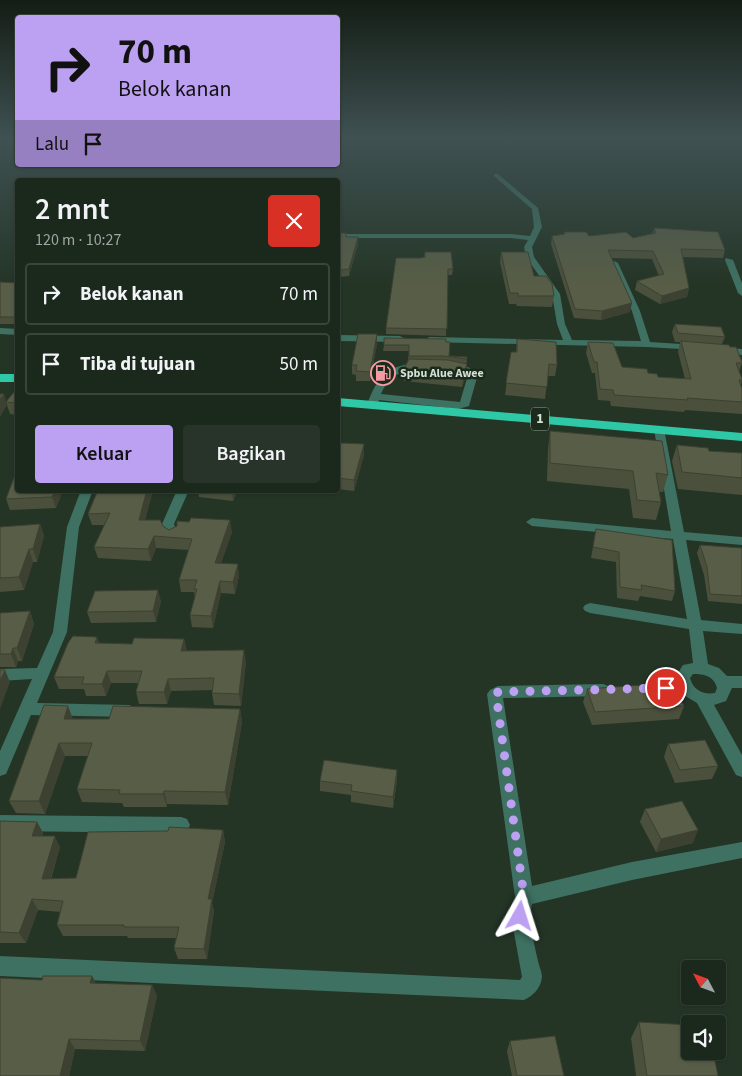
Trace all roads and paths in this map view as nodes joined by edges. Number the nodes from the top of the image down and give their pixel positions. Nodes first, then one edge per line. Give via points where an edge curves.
1 (512, 187) edge
2 (340, 236) edge
3 (531, 238) junction
4 (730, 260) dead end
5 (614, 263) edge
6 (742, 293) edge
7 (0, 331) edge
8 (15, 332) edge
9 (340, 338) edge
10 (406, 339) edge
11 (424, 340) edge
12 (569, 343) junction
13 (646, 344) junction
14 (742, 352) edge
15 (0, 378) edge
16 (15, 378) edge
17 (373, 401) junction
18 (340, 402) edge
19 (659, 429) junction
20 (742, 436) edge
21 (86, 493) edge
22 (183, 493) edge
23 (532, 522) dead end
24 (680, 535) junction
25 (172, 536) edge
26 (742, 541) edge
27 (590, 608) dead end
28 (695, 625) junction
29 (742, 629) edge
30 (701, 668) junction
31 (42, 673) junction
32 (0, 675) edge
33 (724, 682) junction
34 (742, 682) edge
35 (685, 688) junction
36 (617, 689) edge
37 (646, 689) edge
38 (702, 699) junction
39 (26, 709) junction
40 (144, 712) edge
41 (0, 769) edge
42 (742, 770) edge
43 (0, 823) edge
44 (180, 825) dead end
45 (742, 850) edge
46 (524, 897) junction
47 (0, 966) edge

1 - 3 street via 535,208 538,227
2 - 3 street
3 - 12 street via 528,247 530,257 556,294 561,324
4 - 6 street
5 - 13 street via 636,311
7 - 8 street
9 - 10 street
11 - 12 street
12 - 13 street
13 - 14 street
15 - 16 highway
17 - 17 street via 458,406 467,401 473,374 471,371 433,367 404,367 380,382
17 - 18 highway, 1
17 - 19 highway, 1
19 - 20 highway, 1
19 - 24 street
21 - 31 street via 73,527 60,632
22 - 25 street via 168,524
23 - 24 street
24 - 26 street
24 - 28 street
27 - 28 street
28 - 29 street
28 - 30 street
30 - 33 street via 715,672
30 - 35 street via 684,673
31 - 32 street
31 - 39 street
33 - 34 street
33 - 38 street via 725,693 721,697
35 - 37 street
35 - 38 street
36 - 46 street via 496,694
38 - 42 street
39 - 40 street
39 - 41 street
43 - 44 street
45 - 46 street via 632,871
46 - 47 street via 520,916 532,977 524,990

